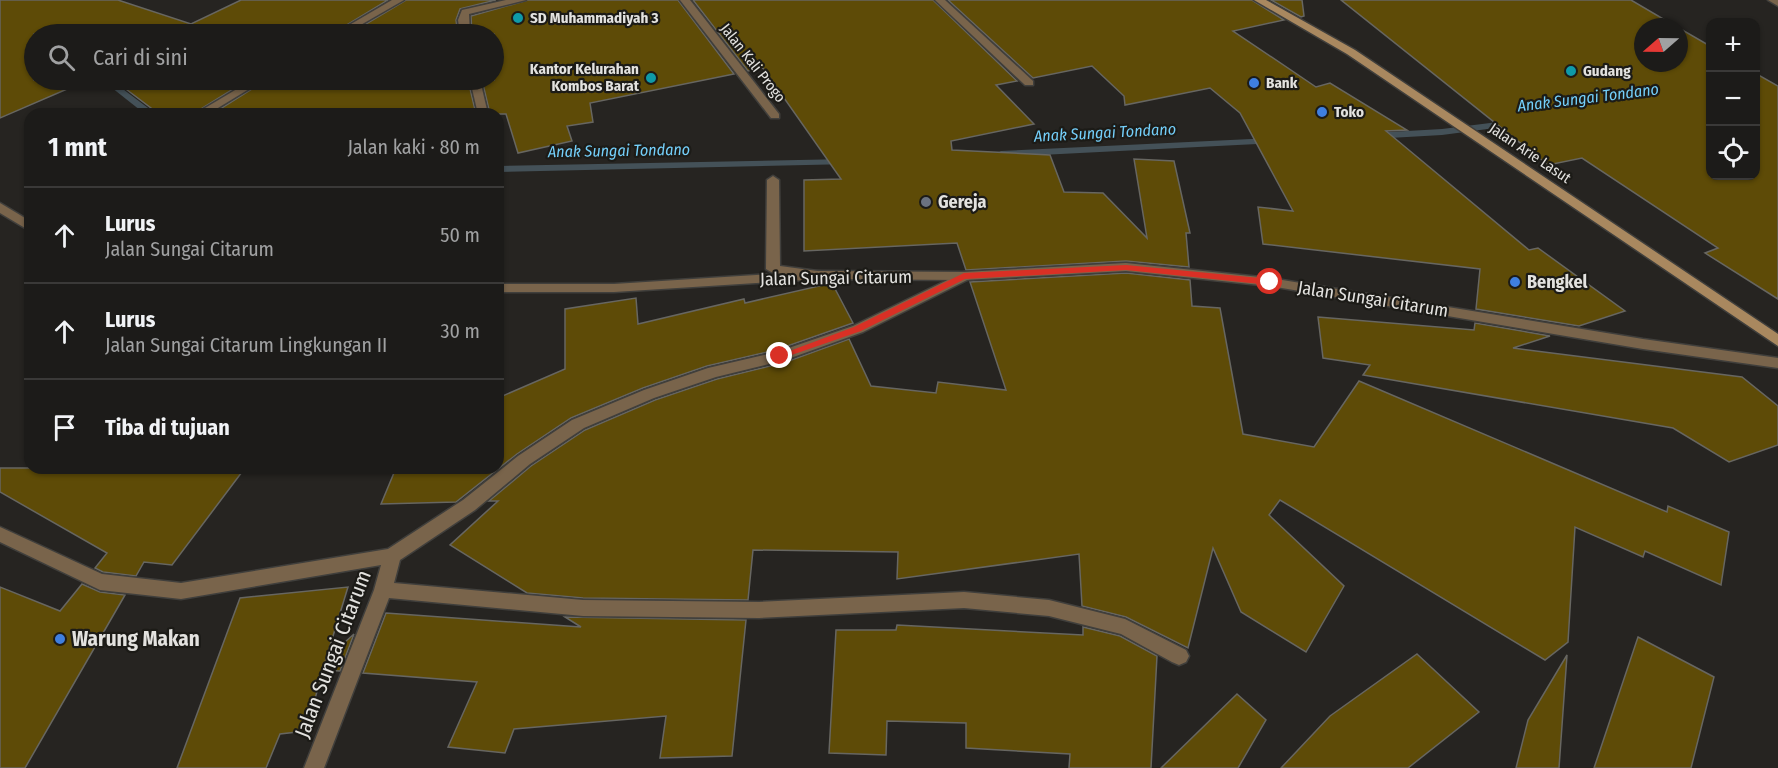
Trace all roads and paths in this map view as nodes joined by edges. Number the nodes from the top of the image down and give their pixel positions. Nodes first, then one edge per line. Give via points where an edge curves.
1 (399, 0) edge
2 (521, 0) edge
3 (686, 0) edge
4 (940, 0) edge
5 (1259, 0) edge
6 (1773, 0) edge
7 (1778, 3) edge
8 (357, 24) edge
9 (464, 24) edge
10 (1029, 83) dead end
11 (242, 90) edge
12 (477, 90) edge
13 (210, 108) edge
14 (482, 108) edge
15 (775, 116) dead end
16 (772, 180) dead end
17 (0, 207) edge
18 (24, 224) edge
19 (820, 275) junction
20 (964, 276) junction
21 (504, 288) edge
22 (1778, 341) edge
23 (1778, 363) edge
24 (0, 534) edge
25 (392, 556) junction
26 (383, 590) junction
27 (1179, 656) dead end
28 (314, 768) edge

1 - 8 street
2 - 9 street via 472,9 465,12
3 - 15 street, Jalan Kali Progo
4 - 10 street
5 - 22 main road, Jalan Arie Lasut via 1351,52
6 - 7 street
11 - 13 street
12 - 14 street
16 - 19 street via 773,268
17 - 18 street
19 - 20 street, Jalan Sungai Citarum
19 - 21 street, Jalan Sungai Citarum via 614,288
20 - 23 street, Jalan Sungai Citarum via 1126,267 1259,281
20 - 25 street via 858,329 780,356 681,383 578,424 524,460 469,506
24 - 25 street via 100,582 181,591
25 - 26 street, Jalan Sungai Citarum
26 - 27 street via 607,608 759,610 964,600 1049,608 1125,627
26 - 28 street, Jalan Sungai Citarum

